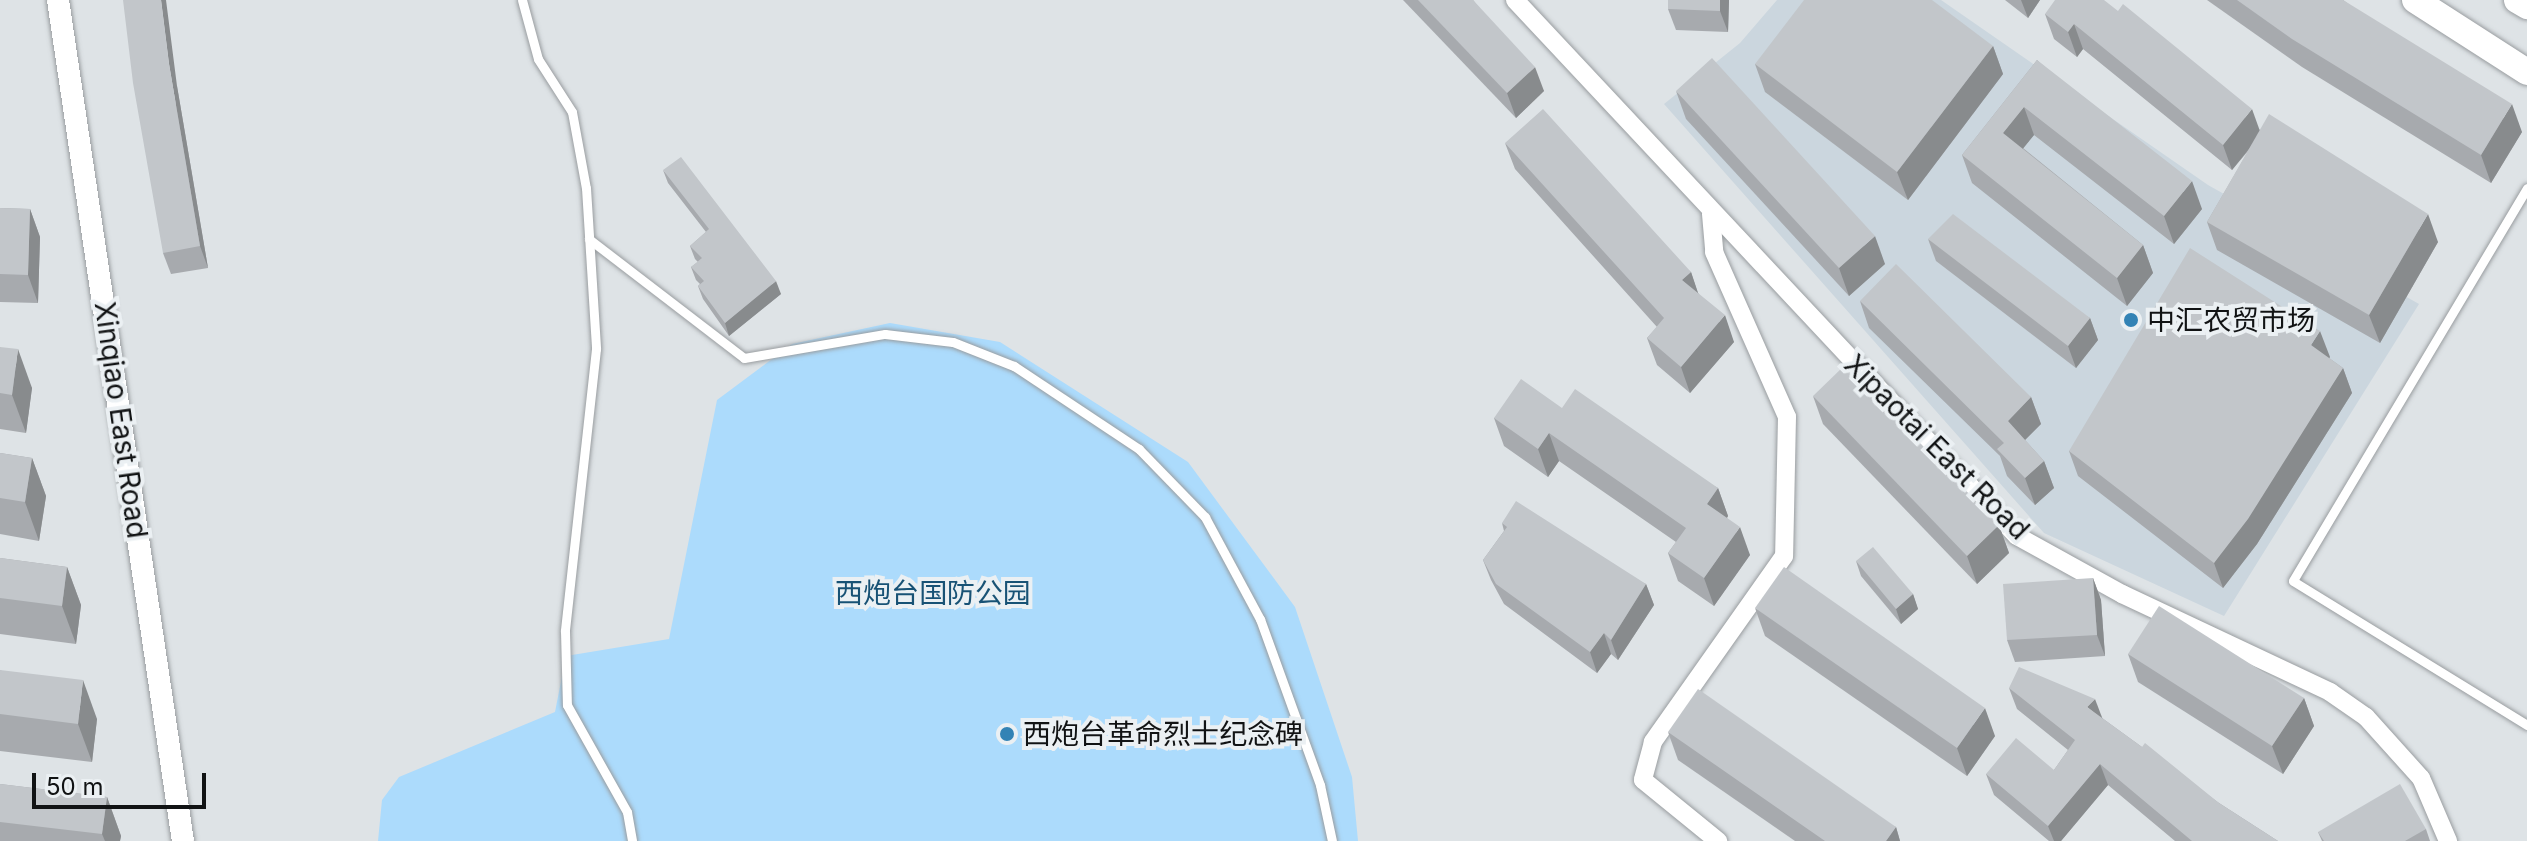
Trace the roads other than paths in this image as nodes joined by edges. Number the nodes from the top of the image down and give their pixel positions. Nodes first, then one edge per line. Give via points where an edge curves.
1 (58, 0) edge
2 (522, 0) edge
3 (1515, 0) edge
4 (2415, 0) edge
5 (2517, 0) edge
6 (2527, 6) edge
7 (2527, 72) edge
8 (2527, 188) edge
9 (1711, 214) junction
10 (589, 239) junction
11 (2527, 725) edge
12 (183, 841) edge
13 (632, 841) edge
14 (1332, 841) edge
15 (1718, 841) edge
16 (2448, 841) edge

1 - 12 street, Xinqiao East Road
2 - 10 lane via 538,59 572,112
3 - 9 street, Xipaotai East Road
4 - 7 main road
5 - 6 main road
8 - 11 lane via 2293,581
9 - 15 street via 1714,252 1787,417 1784,556 1653,742 1643,780
9 - 16 street, Xipaotai East Road via 2017,536 2122,594 2330,692 2366,717 2421,778
10 - 13 lane via 596,349 565,631 567,705 627,812
10 - 14 lane via 744,358 885,334 953,342 1014,366 1139,449 1205,517 1260,619 1320,785

